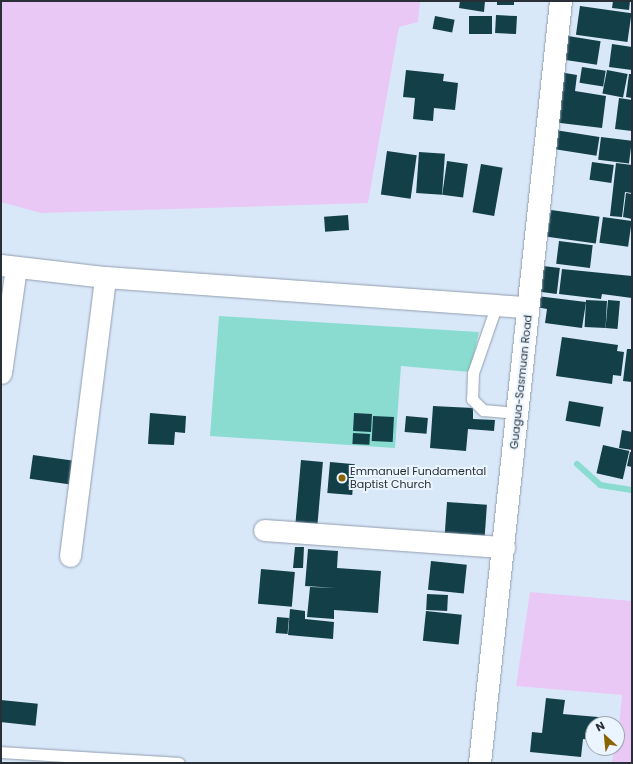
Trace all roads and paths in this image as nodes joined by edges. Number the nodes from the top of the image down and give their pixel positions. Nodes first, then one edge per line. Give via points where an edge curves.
1 (561, 1) edge
2 (8, 266) edge
3 (105, 277) junction
4 (497, 304) junction
5 (528, 307) junction
6 (1, 373) edge
7 (517, 413) junction
8 (264, 530) dead end
9 (504, 547) junction
10 (70, 556) dead end
11 (1, 752) edge
12 (179, 763) edge
13 (480, 763) edge

1 - 5 main road, Guagua-Sasmuan Road
2 - 3 street
2 - 6 street
3 - 4 street
3 - 10 street
4 - 5 street
4 - 7 lane via 473,373 472,399 483,410
5 - 7 main road, Guagua-Sasmuan Road
7 - 9 main road, Guagua-Sasmuan Road
8 - 9 street
9 - 13 main road, Guagua-Sasmuan Road
11 - 12 lane

